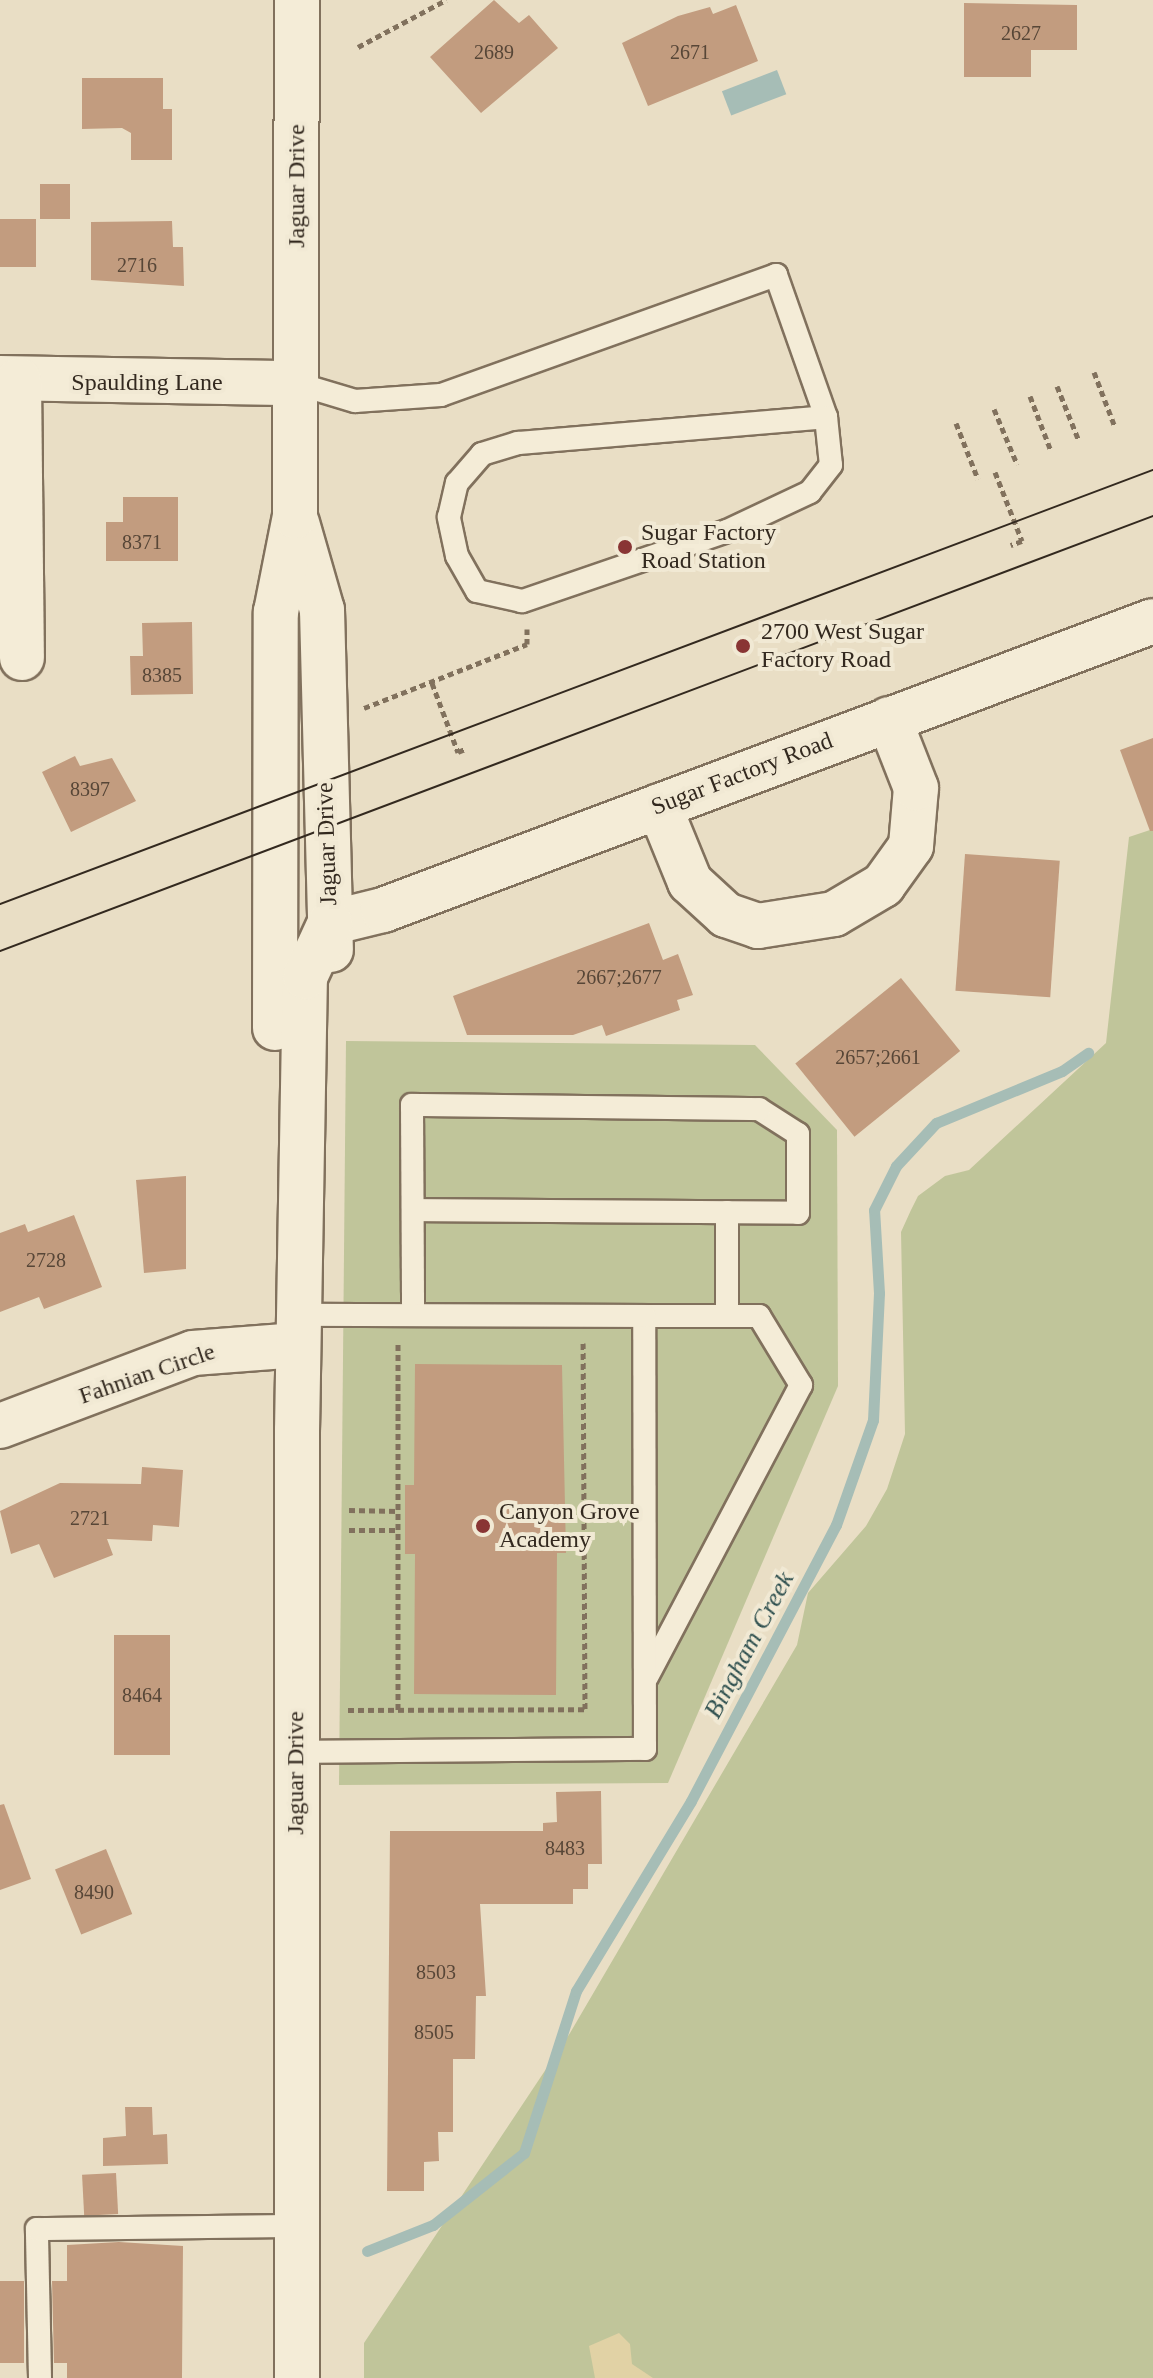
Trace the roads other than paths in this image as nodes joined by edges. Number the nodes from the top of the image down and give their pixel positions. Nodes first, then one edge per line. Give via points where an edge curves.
1 (297, 0) edge
2 (10, 379) edge
3 (295, 383) junction
4 (826, 417) junction
5 (295, 516) junction
6 (1153, 621) edge
7 (22, 658) dead end
8 (889, 719) junction
9 (659, 806) junction
10 (330, 923) junction
11 (302, 1168) junction
12 (413, 1210) junction
13 (727, 1212) junction
14 (413, 1315) junction
15 (644, 1316) junction
16 (727, 1316) junction
17 (299, 1330) junction
18 (0, 1426) edge
19 (645, 1681) junction
20 (296, 1752) junction
21 (298, 2226) junction
22 (40, 2378) edge
23 (297, 2378) edge

1 - 3 main road, Jaguar Drive
2 - 3 main road, Spaulding Lane
2 - 7 main road
3 - 4 lane via 355,401 441,395 776,275
3 - 5 main road, Jaguar Drive
4 - 4 lane via 518,443 482,454 457,483 451,505 457,556 477,591 522,601 727,531 810,492 831,465
5 - 10 main road, Jaguar Drive via 322,610
5 - 11 main road, Jaguar Drive via 276,612 274,1113
6 - 8 main road, Sugar Factory Road
8 - 9 main road, Sugar Factory Road
8 - 9 main road via 916,788 911,846 883,885 834,914 758,926 719,911 690,882
9 - 10 main road, Sugar Factory Road via 383,910
10 - 11 main road via 305,977
11 - 17 main road, Jaguar Drive
12 - 13 lane
12 - 13 lane via 412,1105 759,1109 798,1134 798,1213
12 - 14 lane
13 - 16 lane
14 - 15 lane
14 - 17 lane
15 - 16 lane
15 - 19 lane
16 - 19 lane via 759,1316 801,1385
17 - 18 main road, Fahnian Circle via 193,1353
17 - 20 main road, Jaguar Drive
19 - 20 lane via 645,1749
20 - 21 main road, Jaguar Drive
21 - 22 lane via 37,2229
21 - 23 main road, Jaguar Drive

